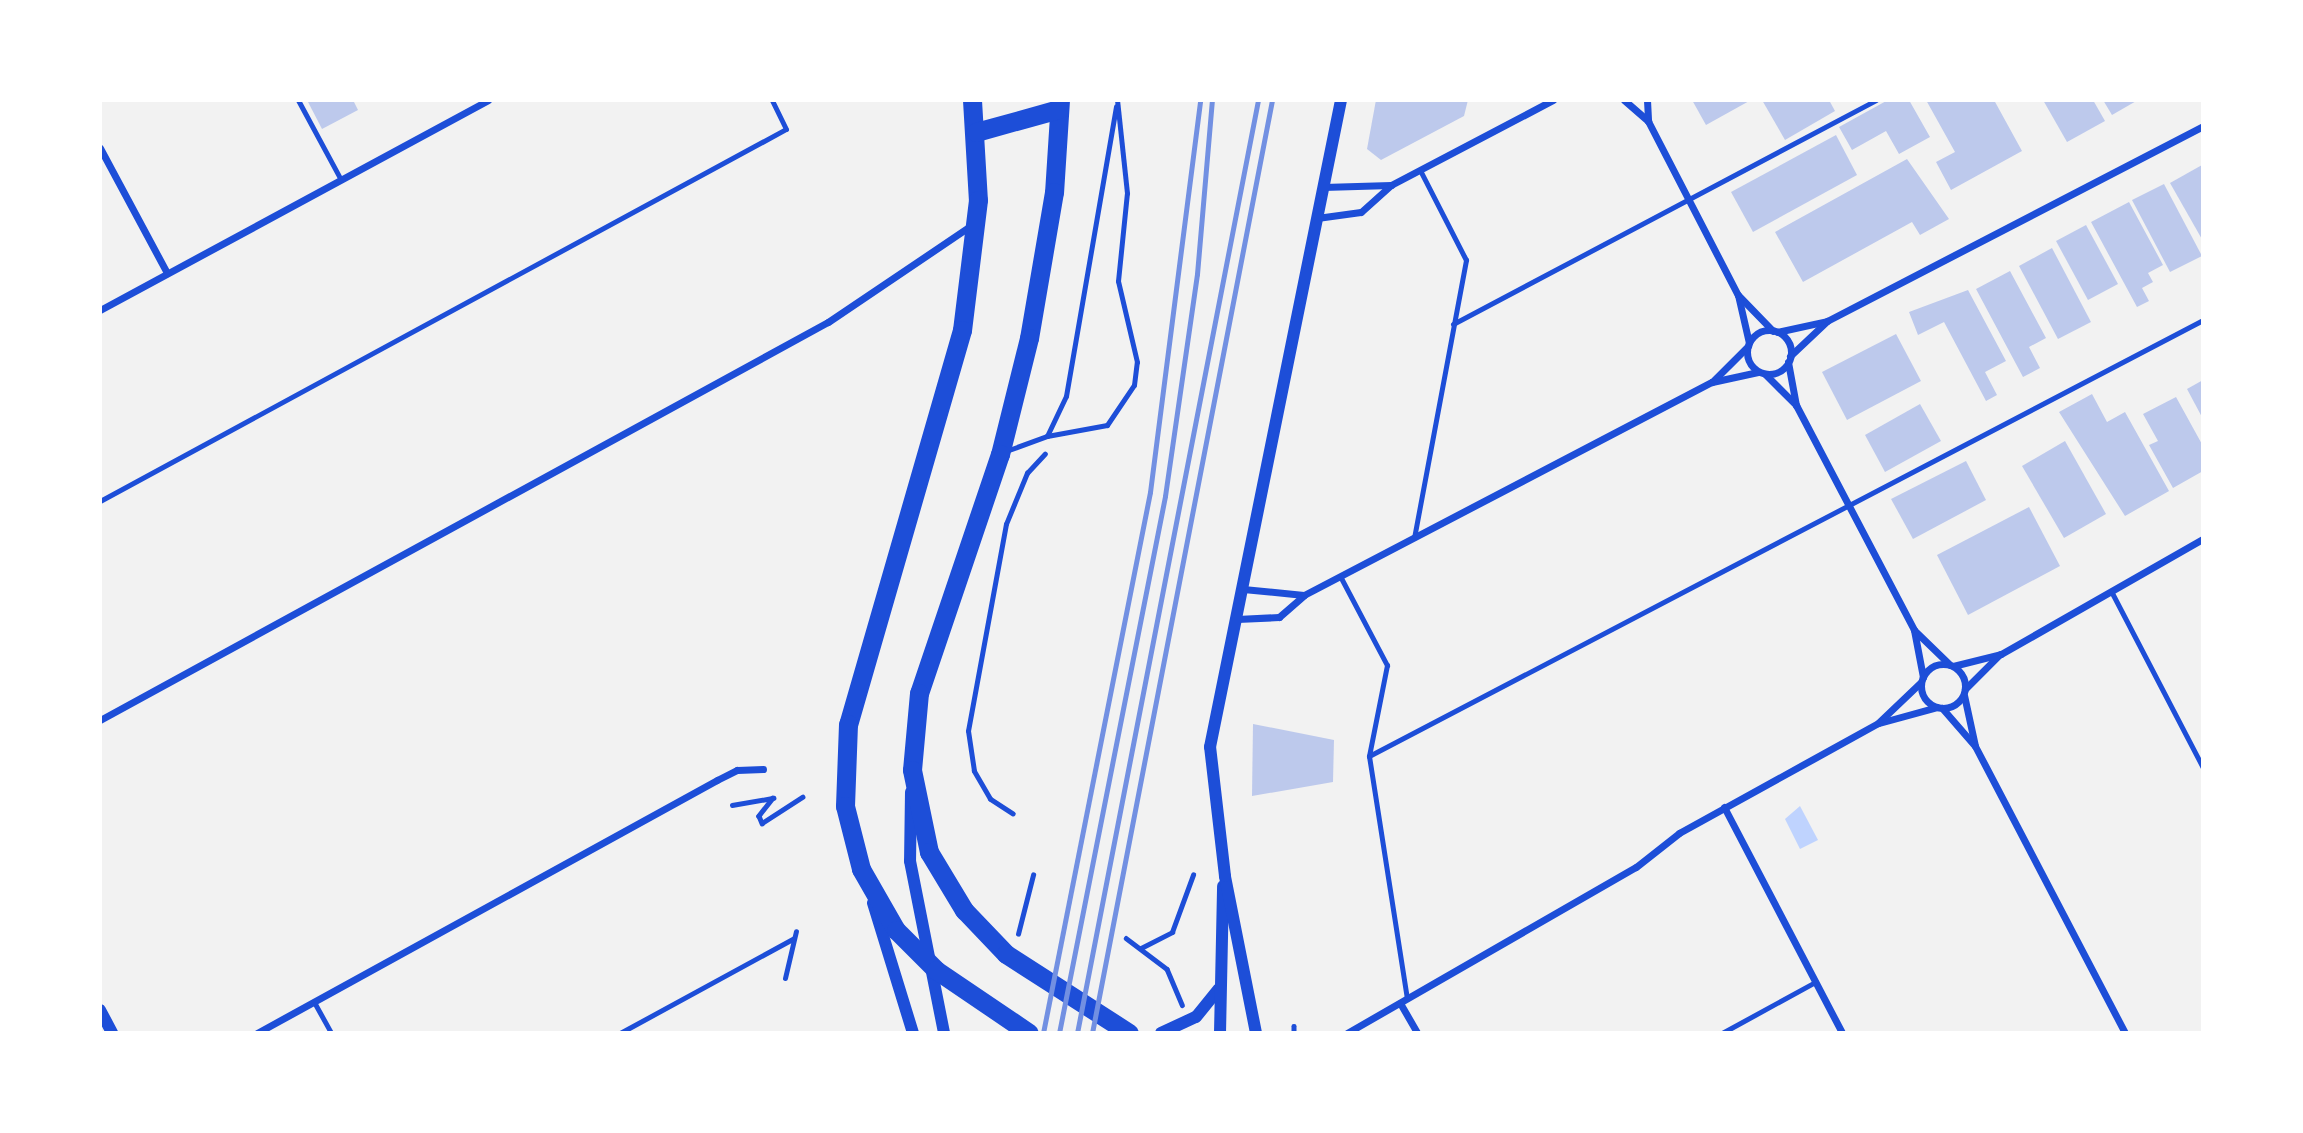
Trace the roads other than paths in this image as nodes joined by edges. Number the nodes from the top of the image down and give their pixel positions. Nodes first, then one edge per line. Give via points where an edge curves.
1 (298, 100) edge
2 (488, 100) edge
3 (772, 100) edge
4 (972, 100) edge
5 (1117, 100) edge
6 (1341, 100) edge
7 (1553, 100) edge
8 (1624, 100) edge
9 (1647, 100) edge
10 (1876, 100) edge
11 (1059, 104) edge
12 (1648, 121) junction
13 (2203, 126) edge
14 (976, 132) junction
15 (100, 148) edge
16 (1420, 170) junction
17 (341, 180) junction
18 (1391, 186) junction
19 (1323, 187) junction
20 (1688, 198) junction
21 (1316, 218) junction
22 (976, 222) junction
23 (167, 273) junction
24 (1738, 295) junction
25 (100, 310) edge
26 (2203, 320) edge
27 (1828, 321) junction
28 (1452, 324) junction
29 (1775, 331) junction
30 (1749, 344) junction
31 (1789, 359) junction
32 (1762, 373) junction
33 (1712, 382) junction
34 (1796, 405) junction
35 (1048, 436) junction
36 (1000, 453) junction
37 (100, 501) edge
38 (1849, 505) junction
39 (1414, 538) junction
40 (2203, 539) edge
41 (1340, 576) junction
42 (1243, 589) junction
43 (2111, 591) junction
44 (1304, 595) junction
45 (1237, 619) junction
46 (1914, 630) junction
47 (2001, 654) junction
48 (1951, 666) junction
49 (1922, 679) junction
50 (1964, 692) junction
51 (1939, 708) junction
52 (100, 720) edge
53 (1878, 723) junction
54 (1975, 746) junction
55 (1369, 756) junction
56 (2203, 768) edge
57 (763, 769) dead end
58 (912, 770) junction
59 (1724, 807) junction
60 (862, 869) junction
61 (1224, 876) junction
62 (796, 931) dead end
63 (794, 938) junction
64 (936, 971) junction
65 (785, 978) dead end
66 (1815, 982) junction
67 (1219, 989) junction
68 (1404, 1001) junction
69 (314, 1002) junction
70 (100, 1010) edge
71 (1021, 1032) edge
72 (112, 1033) edge
73 (257, 1033) edge
74 (331, 1033) edge
75 (621, 1033) edge
76 (913, 1033) edge
77 (944, 1033) edge
78 (1129, 1033) edge
79 (1161, 1033) edge
80 (1220, 1033) edge
81 (1256, 1033) edge
82 (1347, 1033) edge
83 (1417, 1033) edge
84 (1723, 1033) edge
85 (1842, 1033) edge
86 (2125, 1033) edge

1 - 17 lane
2 - 17 street
3 - 37 lane via 786,129
4 - 14 highway
5 - 35 lane via 1077,348 1066,396
5 - 35 lane via 1127,193 1118,290 1137,362 1134,384 1107,425
6 - 19 street
7 - 16 street
8 - 12 street
9 - 12 street
10 - 20 lane
11 - 14 highway
11 - 36 highway via 1038,292
12 - 20 street
13 - 27 street
14 - 22 highway
15 - 23 street
16 - 18 street
16 - 28 lane via 1465,260
17 - 23 street
18 - 19 street
18 - 21 street via 1349,218
19 - 21 street
20 - 24 street
20 - 28 lane
21 - 42 street
22 - 52 street via 828,322
22 - 60 highway via 948,392 848,724 845,806
23 - 25 street
24 - 29 street
24 - 30 street
26 - 38 lane
27 - 29 street
27 - 31 street
28 - 39 lane
29 - 30 street
29 - 31 street
30 - 32 street via 1748,361
30 - 33 street
31 - 32 street
31 - 34 street
32 - 33 street
32 - 34 street
33 - 39 street
34 - 38 street
35 - 36 lane
36 - 58 highway via 924,677
38 - 46 street
38 - 55 lane
39 - 41 street
40 - 43 street
41 - 44 street
41 - 55 lane via 1387,665
42 - 44 street
42 - 45 street
43 - 47 street
43 - 56 lane
44 - 45 street via 1279,617
45 - 61 street via 1210,747
46 - 48 street
46 - 49 street
47 - 48 street
47 - 50 street
48 - 49 street via 1934,666
48 - 50 street
49 - 51 street via 1924,697
49 - 53 street
50 - 51 street
50 - 54 street
51 - 53 street
51 - 54 street
53 - 59 street
54 - 86 street
55 - 68 lane
57 - 69 street via 737,770 717,780
58 - 64 street via 910,860
58 - 78 highway via 929,852 964,910 1006,954
59 - 66 street
59 - 68 street via 1636,867
60 - 64 highway via 896,930
60 - 76 street
61 - 67 street
61 - 81 street
62 - 63 lane
63 - 65 lane
63 - 75 lane
64 - 71 highway
64 - 77 street
66 - 84 lane
66 - 85 street
67 - 79 street via 1192,1020
67 - 80 street
68 - 82 street
68 - 83 street
69 - 73 street
69 - 74 lane
70 - 72 street

